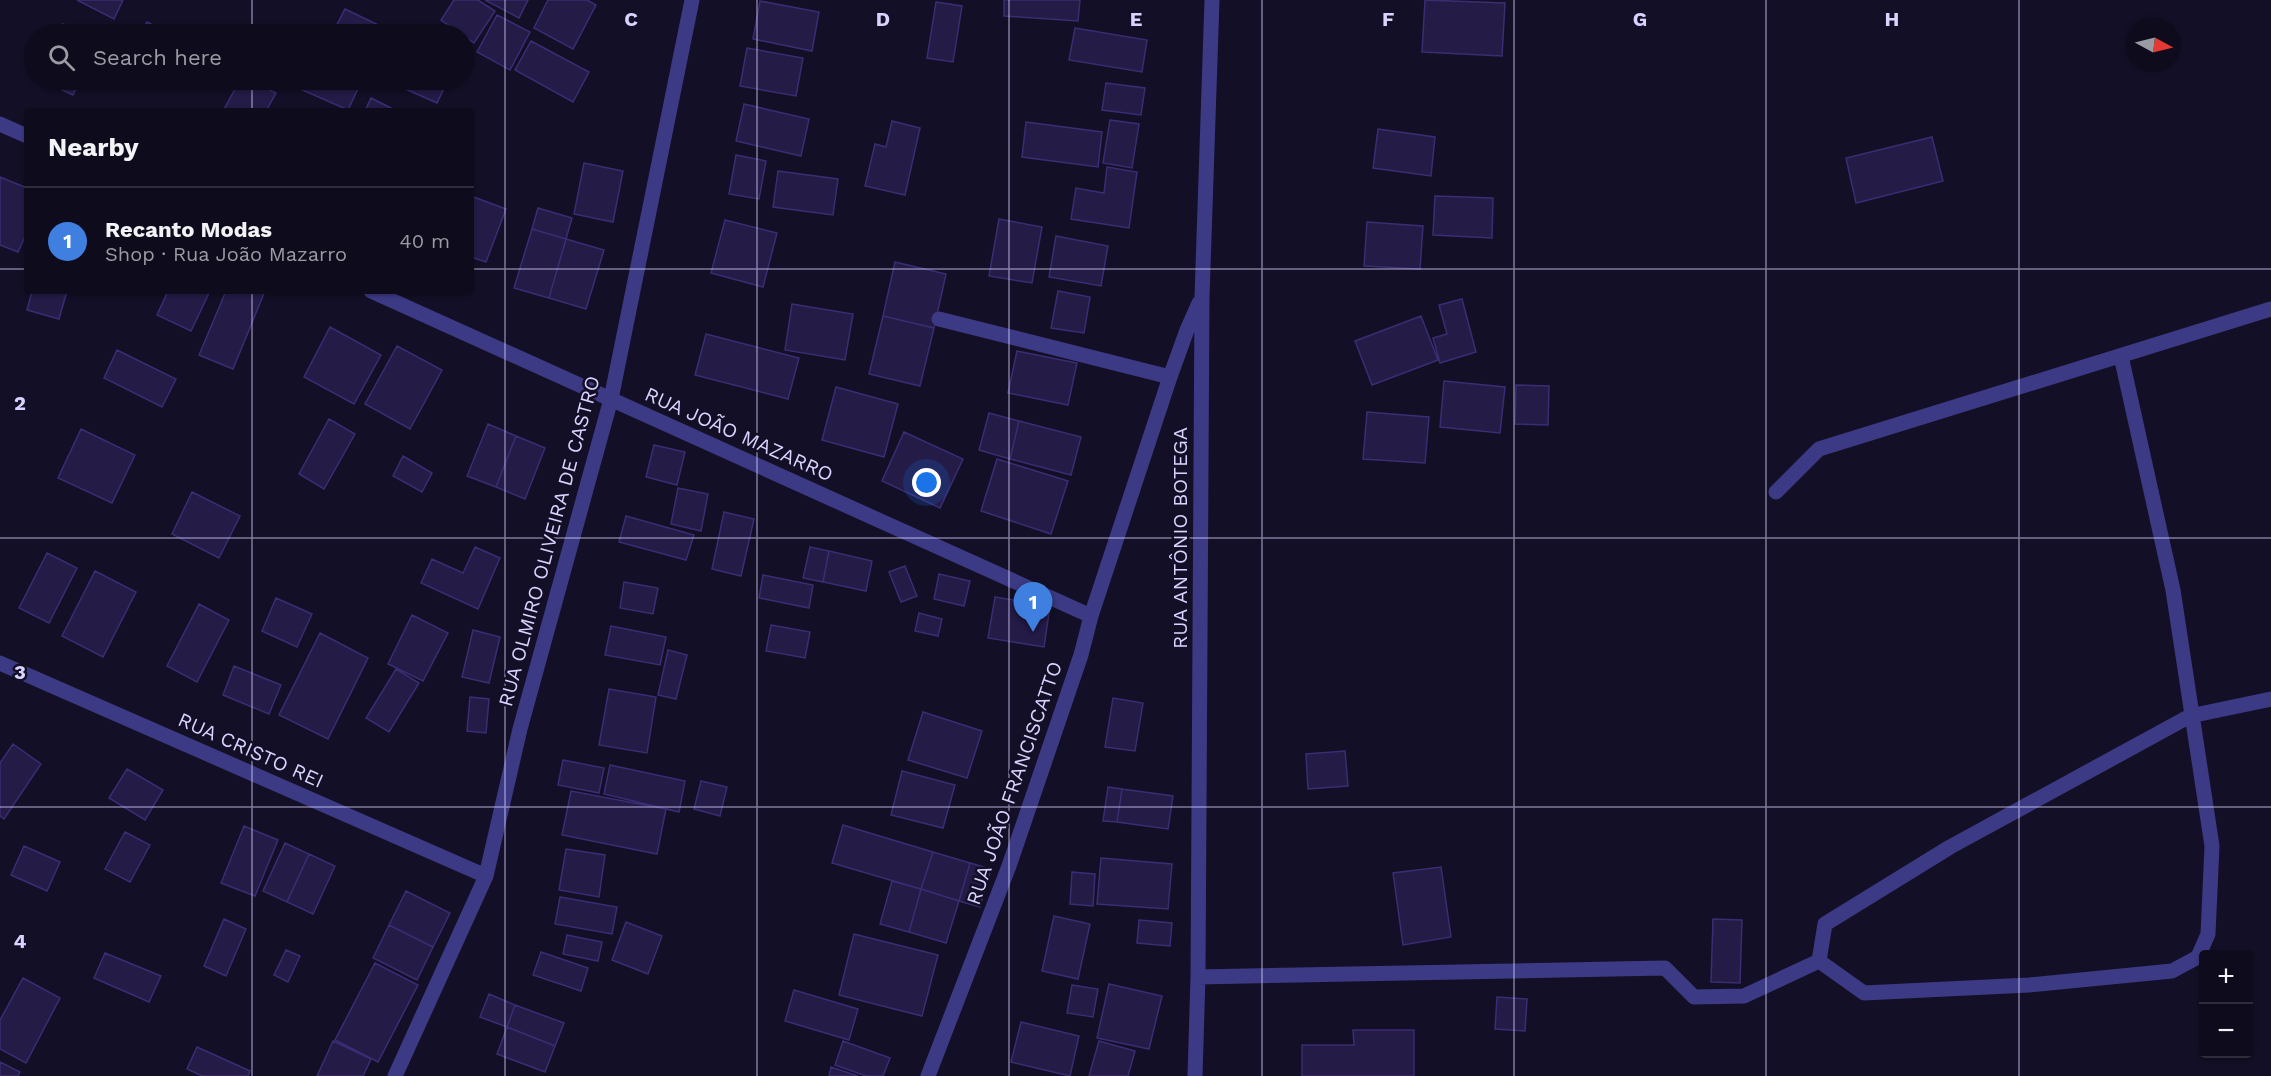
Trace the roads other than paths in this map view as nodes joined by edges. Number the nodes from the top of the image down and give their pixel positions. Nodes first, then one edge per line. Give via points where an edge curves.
1 (692, 0) edge
2 (1212, 0) edge
3 (0, 124) edge
4 (24, 135) edge
5 (378, 294) edge
6 (1202, 297) junction
7 (2271, 309) edge
8 (939, 319) dead end
9 (2121, 356) junction
10 (1170, 377) junction
11 (611, 399) junction
12 (1776, 492) dead end
13 (1091, 616) junction
14 (0, 663) edge
15 (2271, 699) edge
16 (2190, 717) junction
17 (486, 876) junction
18 (1819, 961) junction
19 (1198, 977) junction
20 (395, 1076) edge
21 (928, 1076) edge
22 (1195, 1076) edge

1 - 11 street, RUA OLMIRO OLIVEIRA DE CASTRO
2 - 6 street, RUA ANTÔNIO BOTEGA
3 - 4 street
5 - 11 street, RUA JOÃO MAZARRO
6 - 10 street, RUA JOÃO FRANCISCATTO
6 - 19 street, RUA ANTÔNIO BOTEGA
7 - 9 street
8 - 10 street
9 - 12 street via 1819,449
9 - 16 street via 2173,591
10 - 13 street, RUA JOÃO FRANCISCATTO
11 - 13 street, RUA JOÃO MAZARRO
11 - 17 street, RUA OLMIRO OLIVEIRA DE CASTRO via 520,729
13 - 21 street, RUA JOÃO FRANCISCATTO via 1009,866
14 - 17 street, RUA CRISTO REI
15 - 16 street
16 - 18 street via 1950,847 1825,924
16 - 18 street via 2212,846 2208,934 2198,957 2172,971 2029,985 1864,993
17 - 20 street, RUA OLMIRO OLIVEIRA DE CASTRO
18 - 19 street via 1744,996 1694,997 1665,968
19 - 22 street, RUA ANTÔNIO BOTEGA

